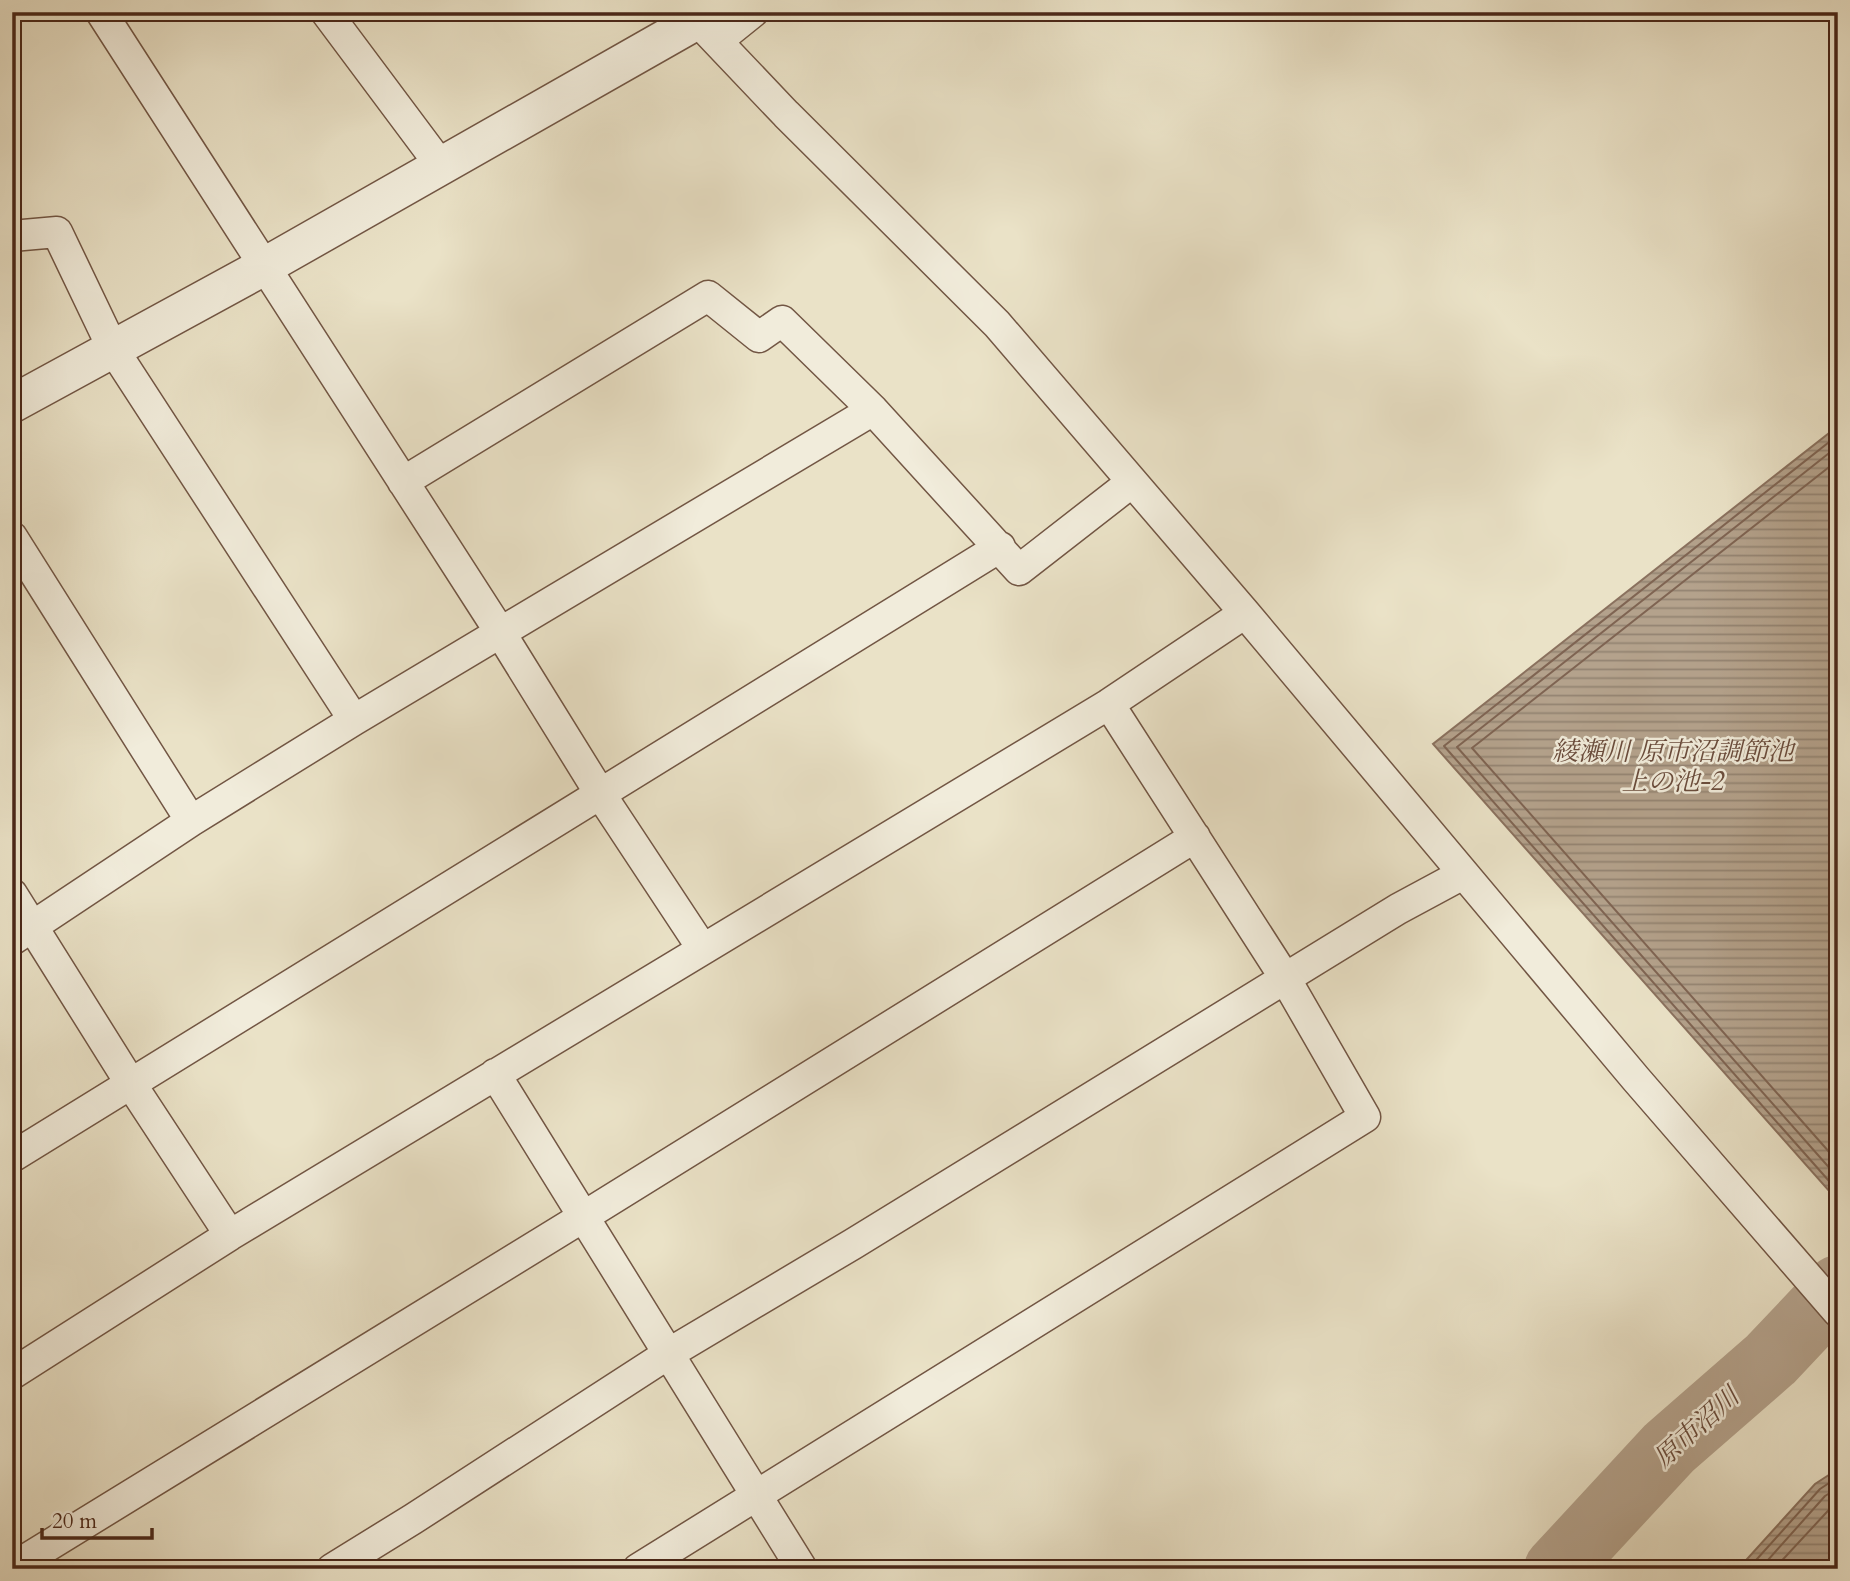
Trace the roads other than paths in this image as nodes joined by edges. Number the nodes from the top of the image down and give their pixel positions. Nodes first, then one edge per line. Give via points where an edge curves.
1 (101, 12) edge
2 (326, 12) edge
3 (753, 12) edge
4 (701, 25) edge
5 (441, 166) junction
6 (12, 236) edge
7 (265, 266) junction
8 (113, 349) junction
9 (12, 404) edge
10 (873, 410) junction
11 (403, 482) junction
12 (1132, 482) junction
13 (12, 537) edge
14 (1000, 547) junction
15 (1245, 613) junction
16 (500, 632) junction
17 (1109, 704) junction
18 (354, 720) junction
19 (601, 794) junction
20 (191, 821) junction
21 (1195, 837) junction
22 (1463, 874) junction
23 (12, 894) edge
24 (22, 933) edge
25 (702, 948) junction
26 (1285, 978) junction
27 (495, 1074) junction
28 (131, 1084) junction
29 (12, 1157) edge
30 (583, 1217) junction
31 (230, 1235) junction
32 (1838, 1312) edge
33 (668, 1354) junction
34 (12, 1374) edge
35 (756, 1497) junction
36 (12, 1568) edge
37 (332, 1569) edge
38 (638, 1569) edge
39 (802, 1569) edge

1 - 7 street
2 - 5 street
3 - 4 street
4 - 5 street
4 - 12 street via 997,324
5 - 7 street
6 - 8 street via 57,232
7 - 8 street
7 - 11 street
8 - 9 street
8 - 18 street
10 - 11 street via 782,321 760,337 708,296
10 - 14 street
10 - 16 street
11 - 16 street
12 - 14 street via 1019,570
12 - 15 street
13 - 20 street
14 - 19 street
15 - 17 street
15 - 22 street
16 - 18 street
16 - 19 street
17 - 21 street
17 - 25 street
18 - 20 street
19 - 25 street
19 - 28 street
20 - 24 street
21 - 26 street
21 - 30 street
22 - 26 street
22 - 32 street
23 - 24 street
24 - 28 street
25 - 27 street
26 - 33 street
26 - 35 street via 1365,1117
27 - 30 street
27 - 31 street
28 - 29 street
28 - 31 street
30 - 33 street
30 - 36 street
31 - 34 street
33 - 35 street
33 - 37 street
35 - 38 street
35 - 39 street

